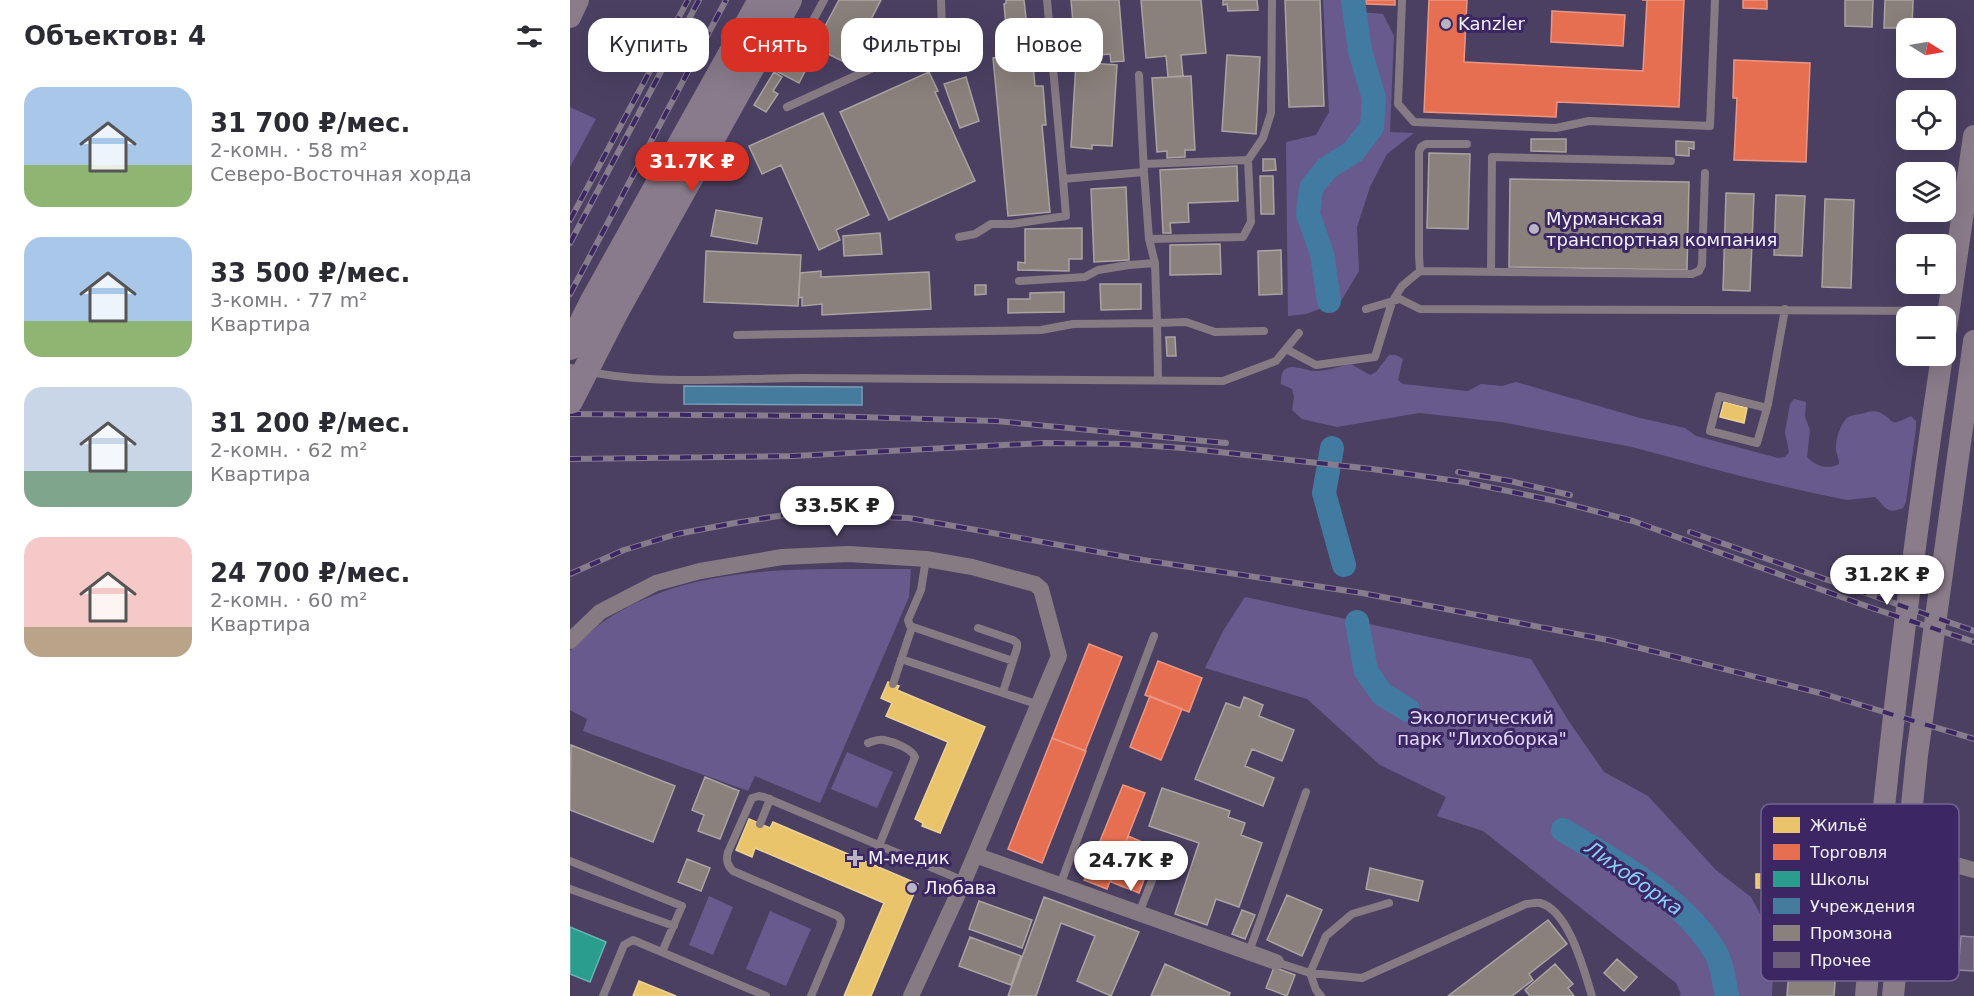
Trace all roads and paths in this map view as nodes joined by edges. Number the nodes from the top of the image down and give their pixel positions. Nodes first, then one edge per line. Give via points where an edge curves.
1 (578, 0) edge
2 (761, 0) edge
3 (776, 0) edge
4 (789, 0) edge
5 (824, 0) edge
6 (941, 0) edge
7 (1047, 0) edge
8 (1272, 0) edge
9 (1402, 0) edge
10 (1715, 0) edge
11 (570, 16) edge
12 (815, 18) edge
13 (1139, 75) dead end
14 (787, 107) dead end
15 (1974, 136) edge
16 (1467, 144) dead end
17 (1248, 160) junction
18 (1671, 161) dead end
19 (1144, 168) junction
20 (1705, 173) dead end
21 (1063, 179) junction
22 (959, 237) dead end
23 (1149, 239) junction
24 (1155, 263) junction
25 (1420, 271) junction
26 (1491, 271) junction
27 (1019, 281) dead end
28 (1392, 302) junction
29 (1949, 306) edge
30 (1366, 309) dead end
31 (1785, 309) junction
32 (1896, 317) edge
33 (1158, 323) junction
34 (1264, 331) dead end
35 (1299, 333) dead end
36 (737, 335) dead end
37 (1974, 341) edge
38 (570, 347) edge
39 (1286, 349) junction
40 (570, 362) edge
41 (1941, 366) edge
42 (570, 368) edge
43 (1158, 380) junction
44 (570, 401) edge
45 (1767, 408) junction
46 (926, 559) junction
47 (912, 627) junction
48 (978, 628) dead end
49 (1154, 636) dead end
50 (570, 641) edge
51 (901, 658) junction
52 (1013, 661) junction
53 (893, 684) dead end
54 (1003, 692) junction
55 (1039, 705) junction
56 (868, 743) dead end
57 (1306, 792) dead end
58 (770, 800) junction
59 (1884, 804) edge
60 (1913, 804) edge
61 (760, 824) dead end
62 (879, 846) junction
63 (975, 855) junction
64 (1161, 858) dead end
65 (570, 861) edge
66 (1959, 866) edge
67 (1974, 870) edge
68 (964, 881) junction
69 (1060, 885) junction
70 (570, 889) edge
71 (1389, 903) dead end
72 (1138, 913) junction
73 (674, 926) junction
74 (662, 952) junction
75 (1249, 952) junction
76 (1276, 962) joint
77 (1310, 973) junction
78 (1867, 981) edge
79 (1895, 981) edge
80 (915, 995) edge
81 (603, 996) edge
82 (766, 996) edge
83 (811, 996) edge
84 (1321, 996) edge
85 (1592, 996) edge
86 (1866, 996) edge
87 (1893, 996) edge

1 - 11 main road
2 - 38 main road, bridge
3 - 40 main road via 589,336
4 - 44 main road, bridge
5 - 12 lane
6 - 14 lane via 942,30 932,41
7 - 21 lane
8 - 17 lane via 1271,113 1263,138
9 - 10 lane via 1398,104 1414,122 1556,128 1589,121 1710,126
13 - 19 lane
15 - 29 main road
16 - 25 lane via 1426,144 1419,152
17 - 19 lane
17 - 23 lane via 1251,222 1243,237
18 - 26 lane via 1492,158
19 - 21 lane
19 - 23 lane
20 - 26 lane via 1699,271
21 - 22 lane via 1065,216 991,224 975,234
23 - 24 lane
24 - 27 lane via 1098,270 1085,277
24 - 33 lane
25 - 26 lane
25 - 28 lane via 1402,286
28 - 30 lane
28 - 31 lane via 1401,299 1420,309
28 - 39 lane via 1375,357 1316,365
31 - 32 lane
31 - 45 lane
33 - 34 lane via 1186,322 1215,332
33 - 36 lane via 1073,324 1041,330
33 - 43 lane
35 - 39 lane
37 - 60 main road
39 - 43 lane via 1276,361 1223,381
41 - 59 main road
42 - 43 lane via 656,380
45 - 45 lane via 1758,443 1710,431 1719,396
46 - 47 lane via 921,590 908,620
46 - 50 street via 849,554 782,557 700,572 656,583 600,612
46 - 55 street via 972,567 1041,589 1059,656
47 - 51 lane
47 - 52 lane
48 - 52 lane via 1016,642
49 - 69 lane
51 - 53 lane
51 - 54 lane
52 - 54 lane
54 - 55 lane
55 - 63 street
56 - 62 lane via 886,741 912,751 915,757
57 - 75 lane
58 - 61 lane
58 - 62 lane
58 - 83 lane via 759,796 749,801 727,863 733,871 840,918 840,927
62 - 68 lane
63 - 68 street
63 - 69 street
64 - 72 lane
65 - 73 lane via 682,906
66 - 67 street
68 - 80 street
69 - 72 street
70 - 73 lane
71 - 77 lane via 1353,914 1326,936
72 - 75 street
73 - 74 lane
74 - 81 lane via 633,940 627,942
74 - 82 lane
75 - 76 street
76 - 77 lane
77 - 84 lane
77 - 85 lane via 1362,978 1526,904 1540,903 1556,913 1574,940
78 - 86 main road
79 - 87 main road

